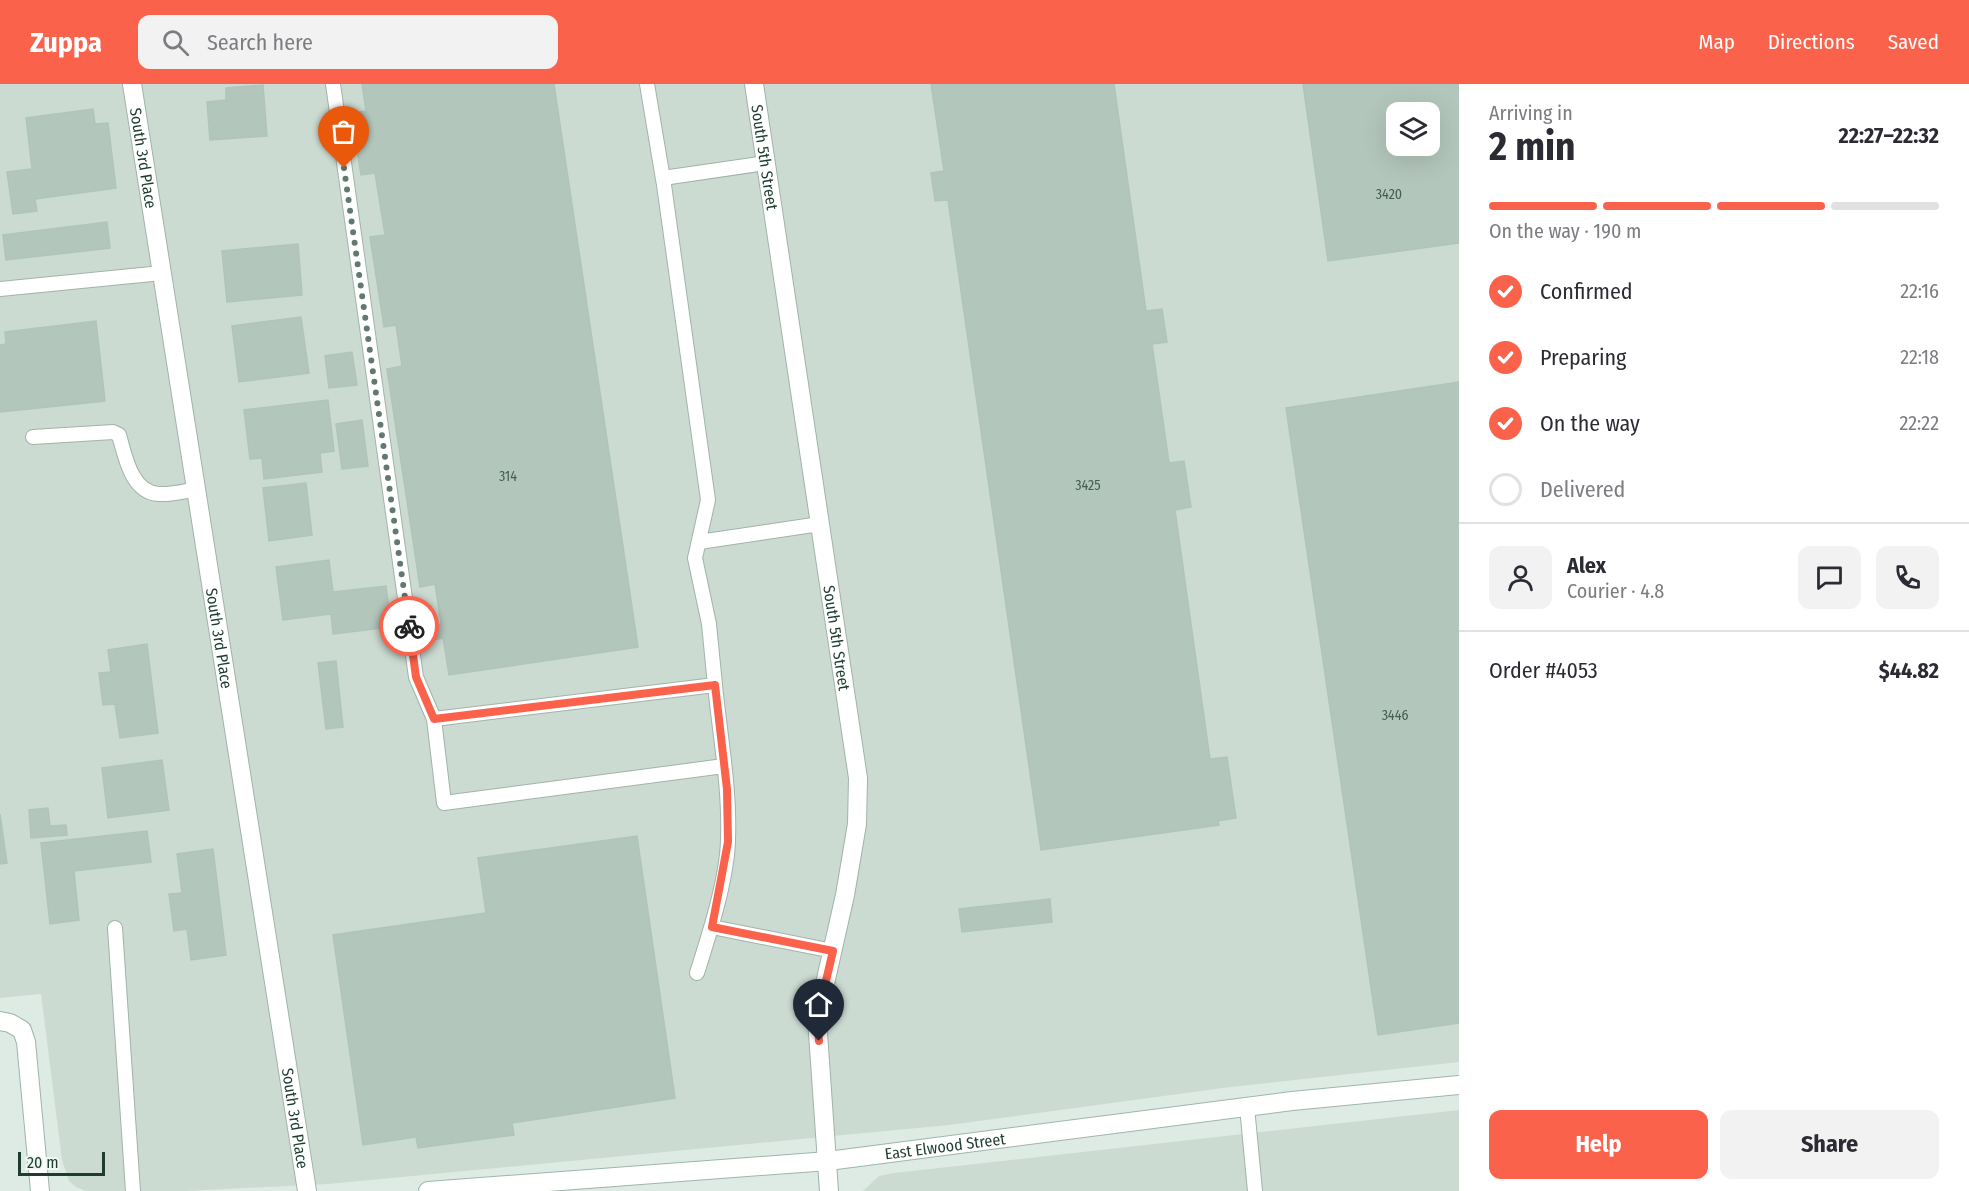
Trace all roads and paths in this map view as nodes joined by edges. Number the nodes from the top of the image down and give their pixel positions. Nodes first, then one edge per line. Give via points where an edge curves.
1 (132, 84) edge
2 (333, 84) edge
3 (646, 84) edge
4 (754, 84) edge
5 (766, 163) junction
6 (663, 178) junction
7 (162, 273) junction
8 (0, 289) edge
9 (33, 436) dead end
10 (196, 489) junction
11 (820, 524) junction
12 (699, 542) junction
13 (715, 685) junction
14 (434, 719) junction
15 (724, 766) junction
16 (712, 927) junction
17 (115, 928) dead end
18 (833, 951) junction
19 (697, 974) dead end
20 (0, 1021) edge
21 (1459, 1085) edge
22 (1247, 1107) junction
23 (828, 1161) junction
24 (40, 1191) edge
25 (133, 1191) edge
26 (307, 1191) edge
27 (428, 1191) edge
28 (829, 1191) edge
29 (1255, 1191) edge

1 - 7 street, South 3rd Place
2 - 14 lane via 416,677
3 - 6 lane
4 - 5 street, South 5th Street
5 - 6 lane
5 - 11 street, South 5th Street
6 - 12 lane via 708,500
7 - 8 lane
7 - 10 street, South 3rd Place
9 - 10 lane via 113,432 119,435 129,470 140,485 157,495
10 - 26 street, South 3rd Place
11 - 12 lane
11 - 18 street, South 5th Street via 858,778 857,824
12 - 13 lane via 695,558 709,624
13 - 14 lane
13 - 15 lane
14 - 15 lane via 444,803
15 - 16 lane via 728,842
16 - 18 lane
16 - 19 lane
17 - 25 lane
18 - 23 street, South 5th Street via 817,1019
20 - 24 street via 22,1030 26,1042
21 - 22 street, East Elwood Street
22 - 23 street, East Elwood Street
22 - 29 lane
23 - 27 street, East Elwood Street
23 - 28 street, South 5th Street

